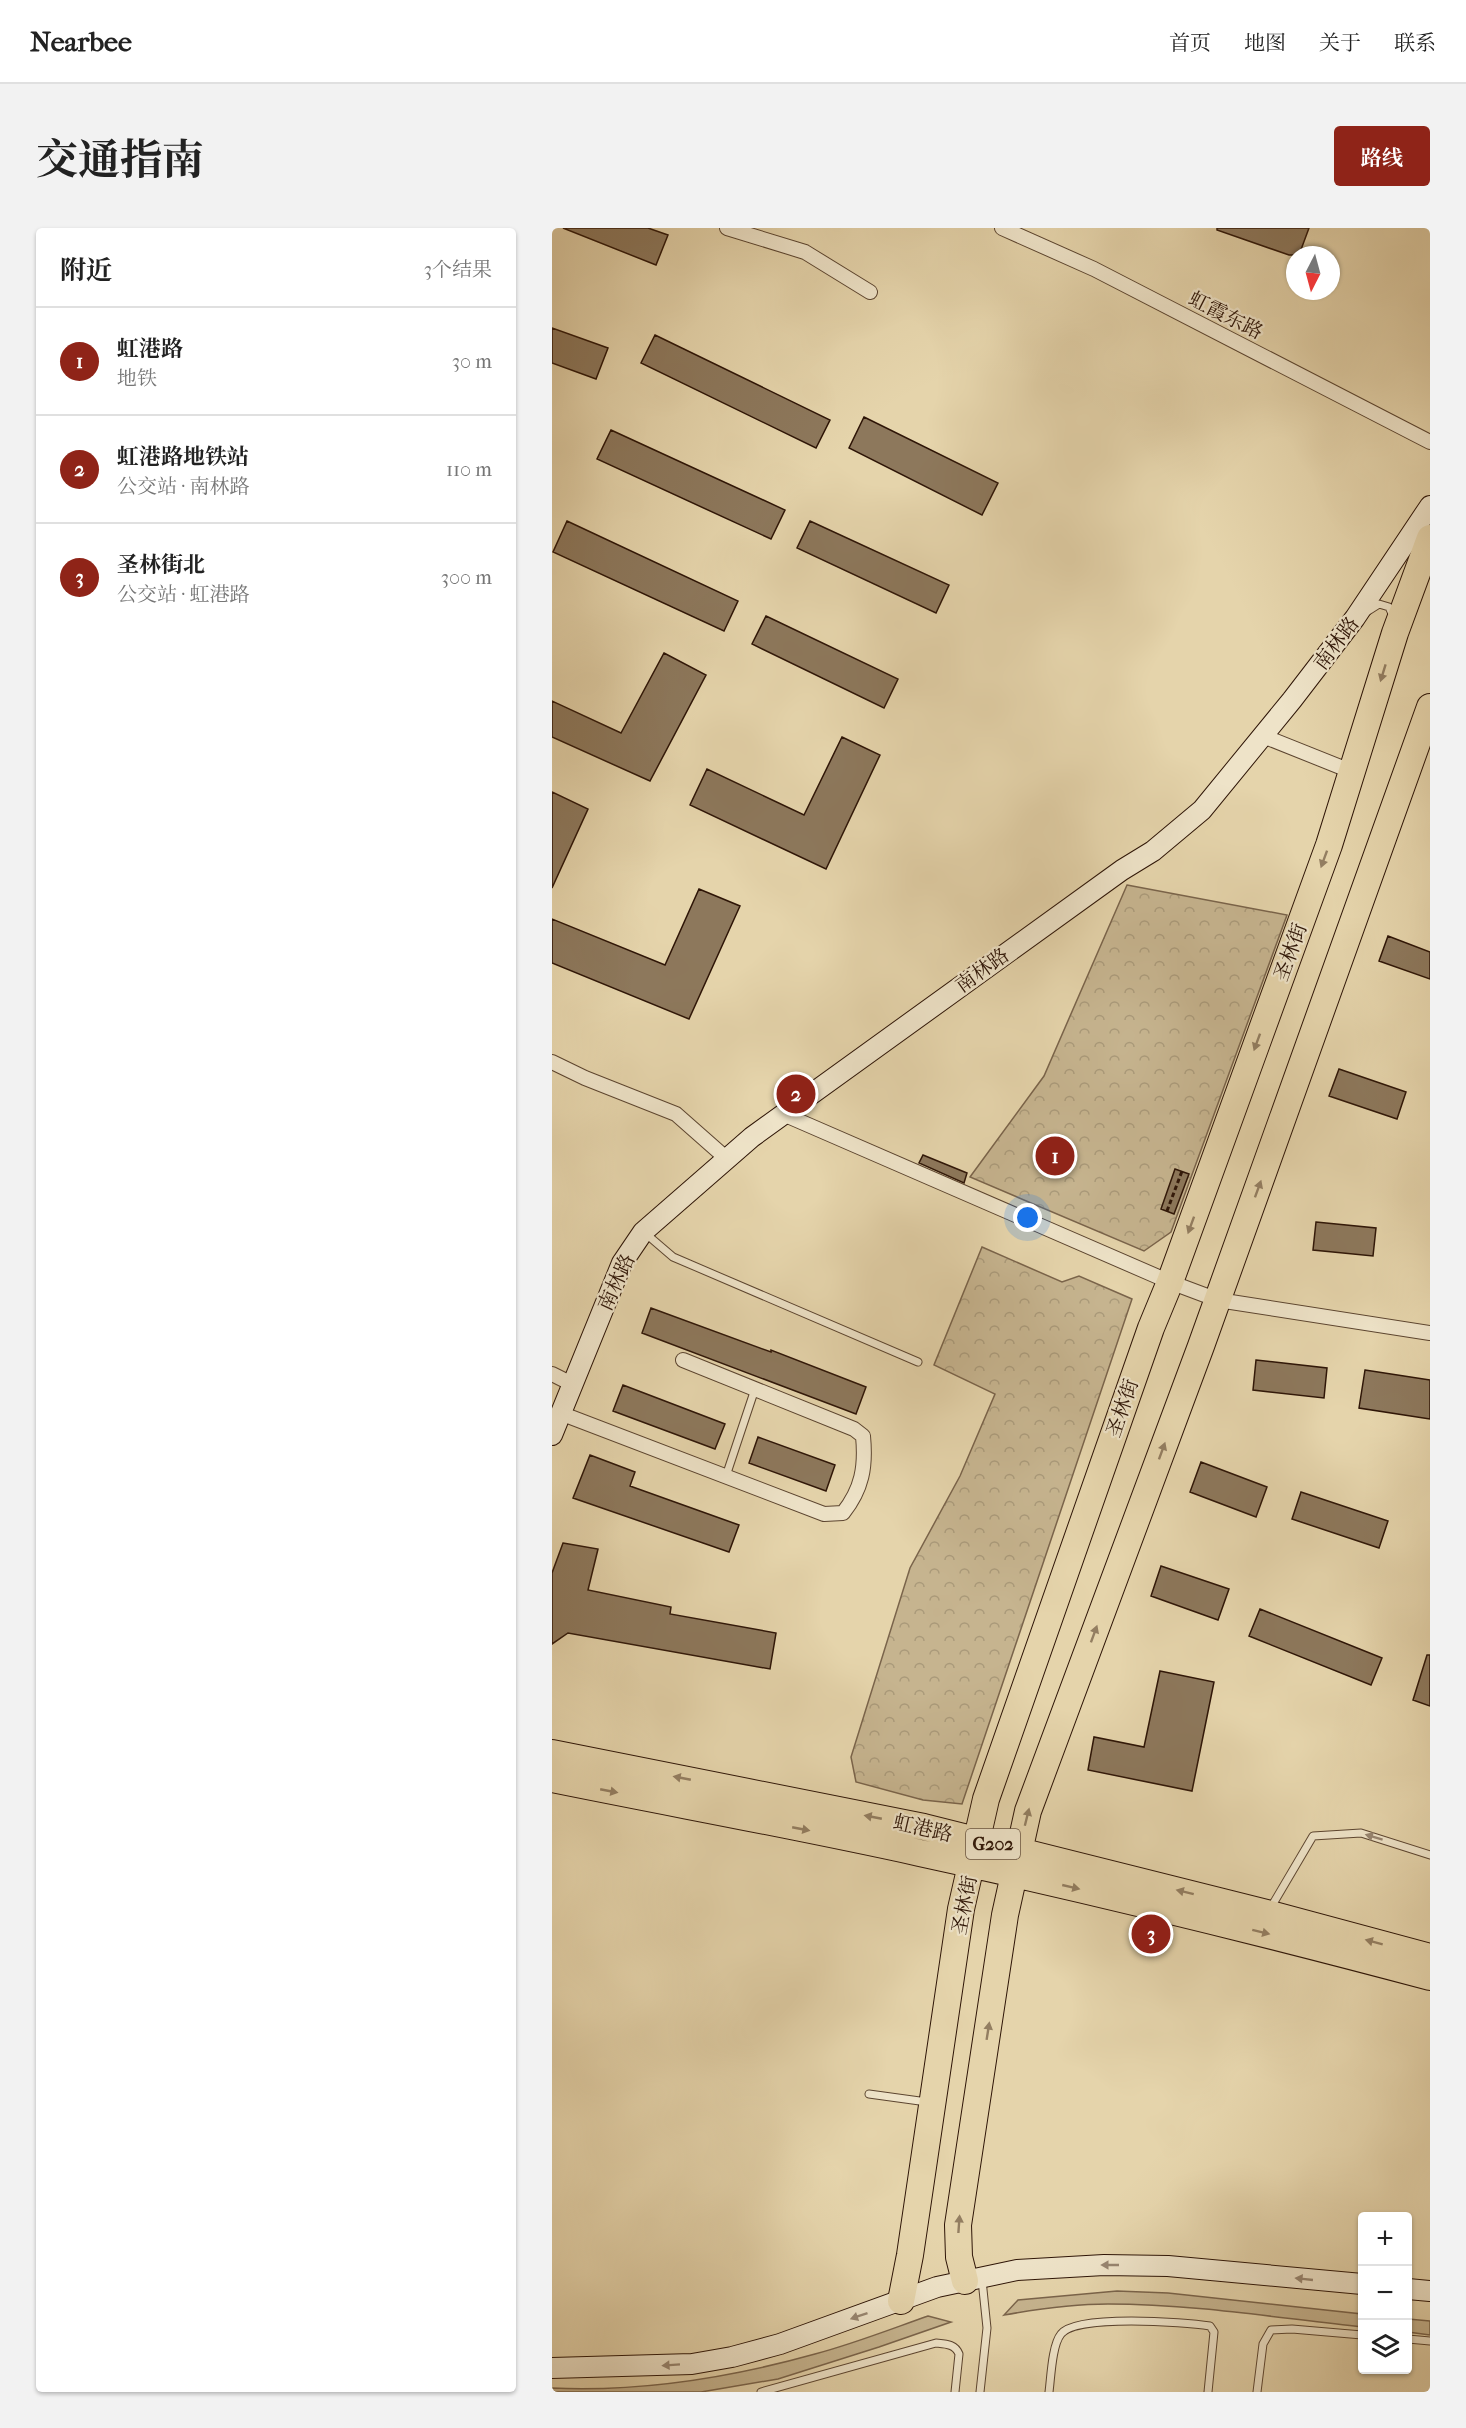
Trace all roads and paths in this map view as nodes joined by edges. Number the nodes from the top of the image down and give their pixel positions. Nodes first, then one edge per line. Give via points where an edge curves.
1 (727, 228) edge
2 (1002, 228) edge
3 (870, 292) dead end
4 (1430, 442) edge
5 (1430, 506) edge
6 (1430, 538) edge
7 (1355, 618) junction
8 (1395, 633) junction
9 (1430, 707) edge
10 (1263, 736) junction
11 (1353, 772) junction
12 (552, 1062) edge
13 (783, 1114) junction
14 (727, 1159) junction
15 (1182, 1172) dead end
16 (1167, 1211) dead end
17 (644, 1232) junction
18 (1170, 1282) junction
19 (1218, 1300) junction
20 (1430, 1333) edge
21 (683, 1360) dead end
22 (918, 1362) dead end
23 (552, 1374) edge
24 (572, 1384) junction
25 (755, 1389) junction
26 (560, 1413) junction
27 (552, 1435) edge
28 (726, 1476) junction
29 (552, 1752) edge
30 (552, 1779) edge
31 (974, 1852) junction
32 (1430, 1855) edge
33 (1017, 1862) junction
34 (1268, 1913) junction
35 (1430, 1957) edge
36 (1430, 1977) edge
37 (869, 2094) dead end
38 (933, 2103) junction
39 (973, 2280) junction
40 (1358, 2284) edge
41 (1412, 2289) edge
42 (1430, 2291) edge
43 (901, 2301) junction
44 (1358, 2335) edge
45 (1412, 2339) edge
46 (1430, 2341) edge
47 (552, 2368) edge
48 (761, 2392) edge
49 (955, 2392) edge
50 (980, 2392) edge
51 (1049, 2392) edge
52 (1208, 2392) edge
53 (1257, 2392) edge

1 - 3 street via 805,252
2 - 4 street, 虹霞东路 via 1094,269
5 - 7 street, 南林路
6 - 8 highway, 圣林街
7 - 8 lane via 1379,604 1389,607
7 - 10 street, 南林路
8 -> 11 highway, 圣林街
19 -> 9 highway
10 - 11 street
10 - 13 street, 南林路 via 1202,810 1153,851
11 -> 18 highway, 圣林街
12 - 14 street via 676,1114
13 - 14 street, 南林路
13 - 18 street
14 - 17 street, 南林路
15 - 16 path
17 - 22 lane via 674,1257
17 - 24 street, 南林路 via 622,1263
18 - 19 street
18 - 31 highway, 圣林街 via 1150,1328 986,1799
19 - 20 street
33 -> 19 highway via 1028,1811
21 - 25 street
23 - 24 street
24 - 26 street, 南林路
25 - 28 lane
25 - 28 street via 863,1436 862,1479 855,1498 843,1513 824,1514
26 - 27 street, 南林路
26 - 28 street
31 -> 29 highway, 虹港路 / G202 via 913,1825
30 -> 31 highway, 虹港路 / G202
31 - 33 highway, 虹港路 / G202
31 - 38 highway, 圣林街
32 -> 34 lane via 1361,1833 1313,1836
34 -> 33 highway, 虹港路 / G202
33 -> 36 highway, 虹港路 / G202
39 -> 33 highway via 959,2257 958,2225 1005,1915
35 -> 34 highway, 虹港路 / G202
37 - 38 lane
38 - 43 highway, 圣林街
40 -> 39 street via 1168,2266 1115,2265 1017,2270
39 - 43 street
39 - 50 lane via 987,2328
41 - 42 street
43 -> 47 street via 732,2357 673,2365
44 - 53 lane via 1271,2330 1263,2344
45 - 46 lane
48 - 49 lane via 936,2343 951,2345 959,2354
51 - 52 lane via 1060,2334 1075,2325 1107,2322 1164,2322 1213,2328

